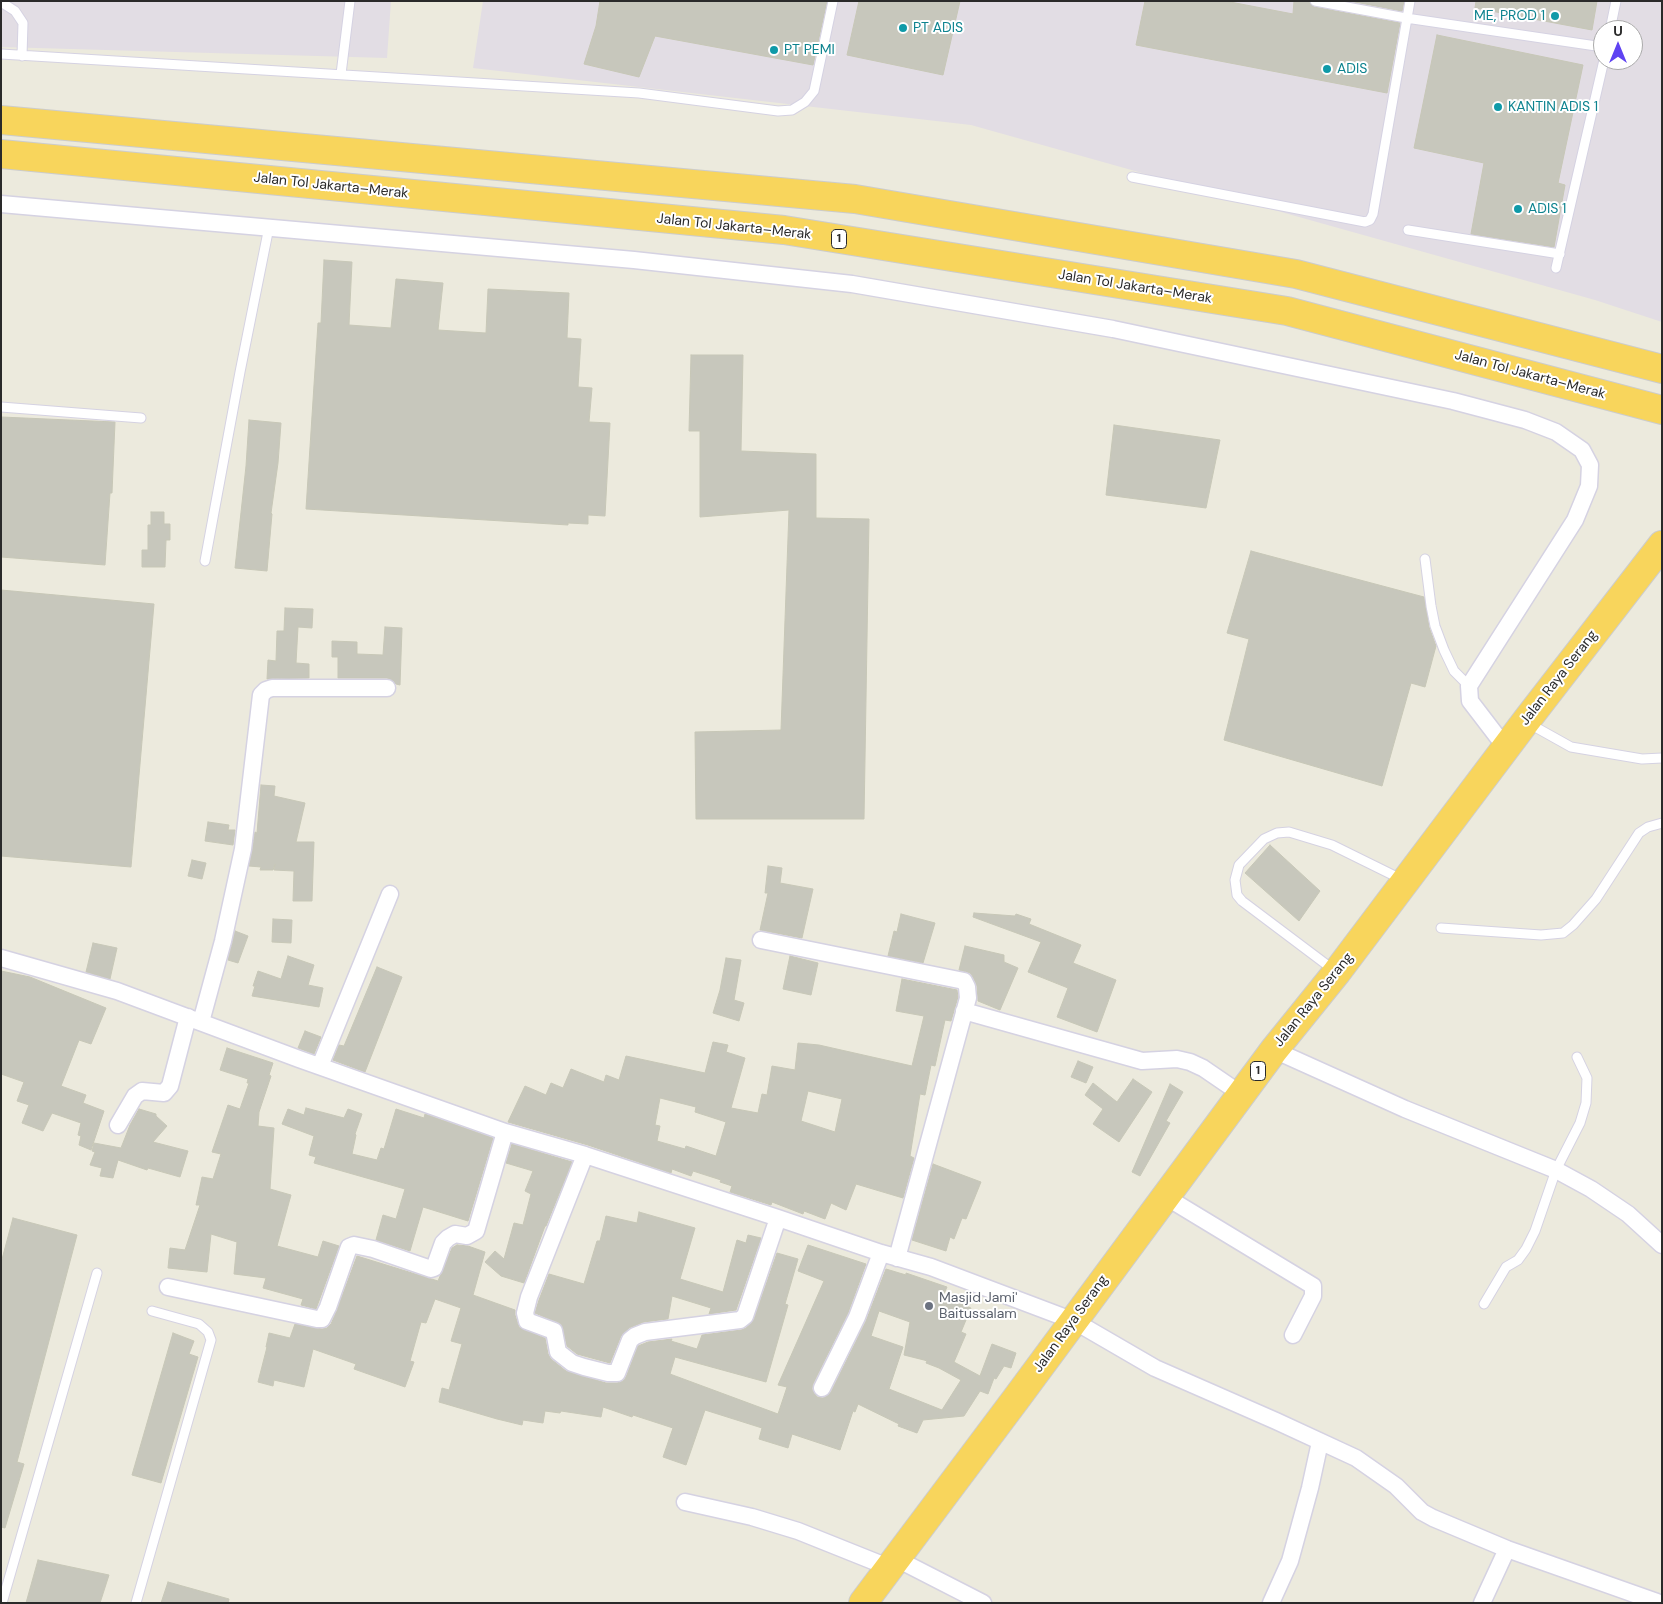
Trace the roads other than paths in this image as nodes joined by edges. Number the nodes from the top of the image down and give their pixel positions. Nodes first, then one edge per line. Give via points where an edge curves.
1 (350, 1) edge
2 (833, 1) edge
3 (1315, 1) edge
4 (1410, 1) edge
5 (1616, 1) edge
6 (1, 2) edge
7 (1406, 18) junction
8 (1612, 20) edge
9 (1593, 46) edge
10 (1, 54) edge
11 (22, 56) junction
12 (1602, 70) edge
13 (341, 74) junction
14 (1, 120) edge
15 (1, 154) edge
16 (1132, 177) dead end
17 (1, 204) edge
18 (269, 227) junction
19 (1408, 230) dead end
20 (1560, 254) junction
21 (1556, 268) dead end
22 (1662, 370) edge
23 (1, 407) edge
24 (1662, 410) edge
25 (141, 418) dead end
26 (1662, 545) edge
27 (1425, 559) dead end
28 (205, 561) dead end
29 (1469, 686) junction
30 (387, 688) dead end
31 (1526, 721) junction
32 (1506, 748) junction
33 (1662, 758) edge
34 (1662, 823) edge
35 (1406, 881) junction
36 (390, 894) dead end
37 (1441, 928) dead end
38 (761, 940) dead end
39 (1, 958) edge
40 (1337, 972) junction
41 (964, 1011) junction
42 (195, 1020) junction
43 (1274, 1050) junction
44 (1577, 1057) dead end
45 (320, 1066) junction
46 (1241, 1094) junction
47 (118, 1125) dead end
48 (505, 1132) junction
49 (585, 1156) junction
50 (1556, 1170) junction
51 (1166, 1198) junction
52 (778, 1218) junction
53 (1662, 1245) edge
54 (881, 1253) junction
55 (898, 1258) junction
56 (97, 1273) dead end
57 (168, 1287) dead end
58 (1484, 1304) dead end
59 (152, 1311) dead end
60 (1074, 1321) junction
61 (1293, 1335) dead end
62 (822, 1388) dead end
63 (1320, 1442) junction
64 (685, 1502) dead end
65 (1507, 1549) junction
66 (892, 1563) junction
67 (1658, 1597) edge
68 (2, 1603) edge
69 (136, 1603) edge
70 (863, 1603) edge
71 (983, 1603) edge
72 (1271, 1603) edge
73 (1482, 1603) edge

1 - 13 lane
2 - 13 lane via 814,91 792,110 778,111 639,93
3 - 7 lane
4 - 7 lane
5 - 8 lane
6 - 11 lane via 15,10 22,23
7 - 9 lane
7 - 16 lane via 1370,220 1364,222
10 - 11 lane
11 - 13 lane
12 - 20 lane
14 - 22 highway via 855,199 1296,274
15 - 24 highway, Jalan Tol Jakarta–Merak / 1 via 794,232 1287,311
17 - 18 street
18 - 28 lane
18 - 29 street via 624,259 852,284 1113,329 1453,400 1525,420 1556,432 1582,450 1590,465 1589,486 1575,520
19 - 20 lane
20 - 21 lane
23 - 25 lane
26 - 31 highway, Jalan Raya Serang / 1
27 - 29 lane via 1435,626 1454,671
29 - 32 street via 1470,702
30 - 42 street via 272,688 261,695 243,849 223,941
31 - 32 highway, Jalan Raya Serang / 1
31 - 33 lane via 1571,747 1642,759
32 - 35 highway, Jalan Raya Serang / 1
34 - 37 lane via 1639,833 1596,899 1563,933 1541,935
35 - 40 highway, Jalan Raya Serang / 1
35 - 40 lane via 1332,845 1289,832 1264,839 1239,865 1235,880 1237,895 1242,901
36 - 45 street
38 - 41 street via 964,981 968,998
39 - 42 street via 116,991
40 - 43 highway, Jalan Raya Serang / 1
41 - 46 street via 1142,1061 1177,1059 1190,1062
41 - 55 street
42 - 45 street
42 - 47 street via 170,1086 164,1093 142,1091 135,1096
43 - 46 highway, Jalan Raya Serang / 1
43 - 50 street via 1405,1109
44 - 50 lane via 1587,1078 1586,1103 1580,1123
45 - 48 street
46 - 51 highway, Jalan Raya Serang / 1
48 - 49 street
48 - 57 street via 476,1231 467,1236 455,1234 448,1238 434,1268 372,1248 349,1247 322,1319
49 - 52 street
49 - 52 street via 525,1313 527,1321 554,1331 558,1352 572,1363 584,1367 617,1374 630,1340 635,1336 740,1320 745,1316
50 - 53 street via 1628,1214
50 - 58 lane via 1526,1249 1518,1260 1506,1267
51 - 60 highway, Jalan Raya Serang / 1
51 - 61 street via 1313,1286 1314,1296
52 - 54 street
54 - 55 street
54 - 62 street via 857,1317
55 - 60 street via 939,1270
56 - 68 lane
59 - 69 lane via 199,1324 208,1332 210,1340
60 - 63 street via 1155,1368
60 - 66 highway, Jalan Raya Serang / 1
63 - 65 street via 1356,1458 1396,1486 1432,1518
63 - 72 street via 1290,1561
64 - 66 street via 798,1530
65 - 67 street
65 - 73 street
66 - 70 highway, Jalan Raya Serang / 1
66 - 71 street

